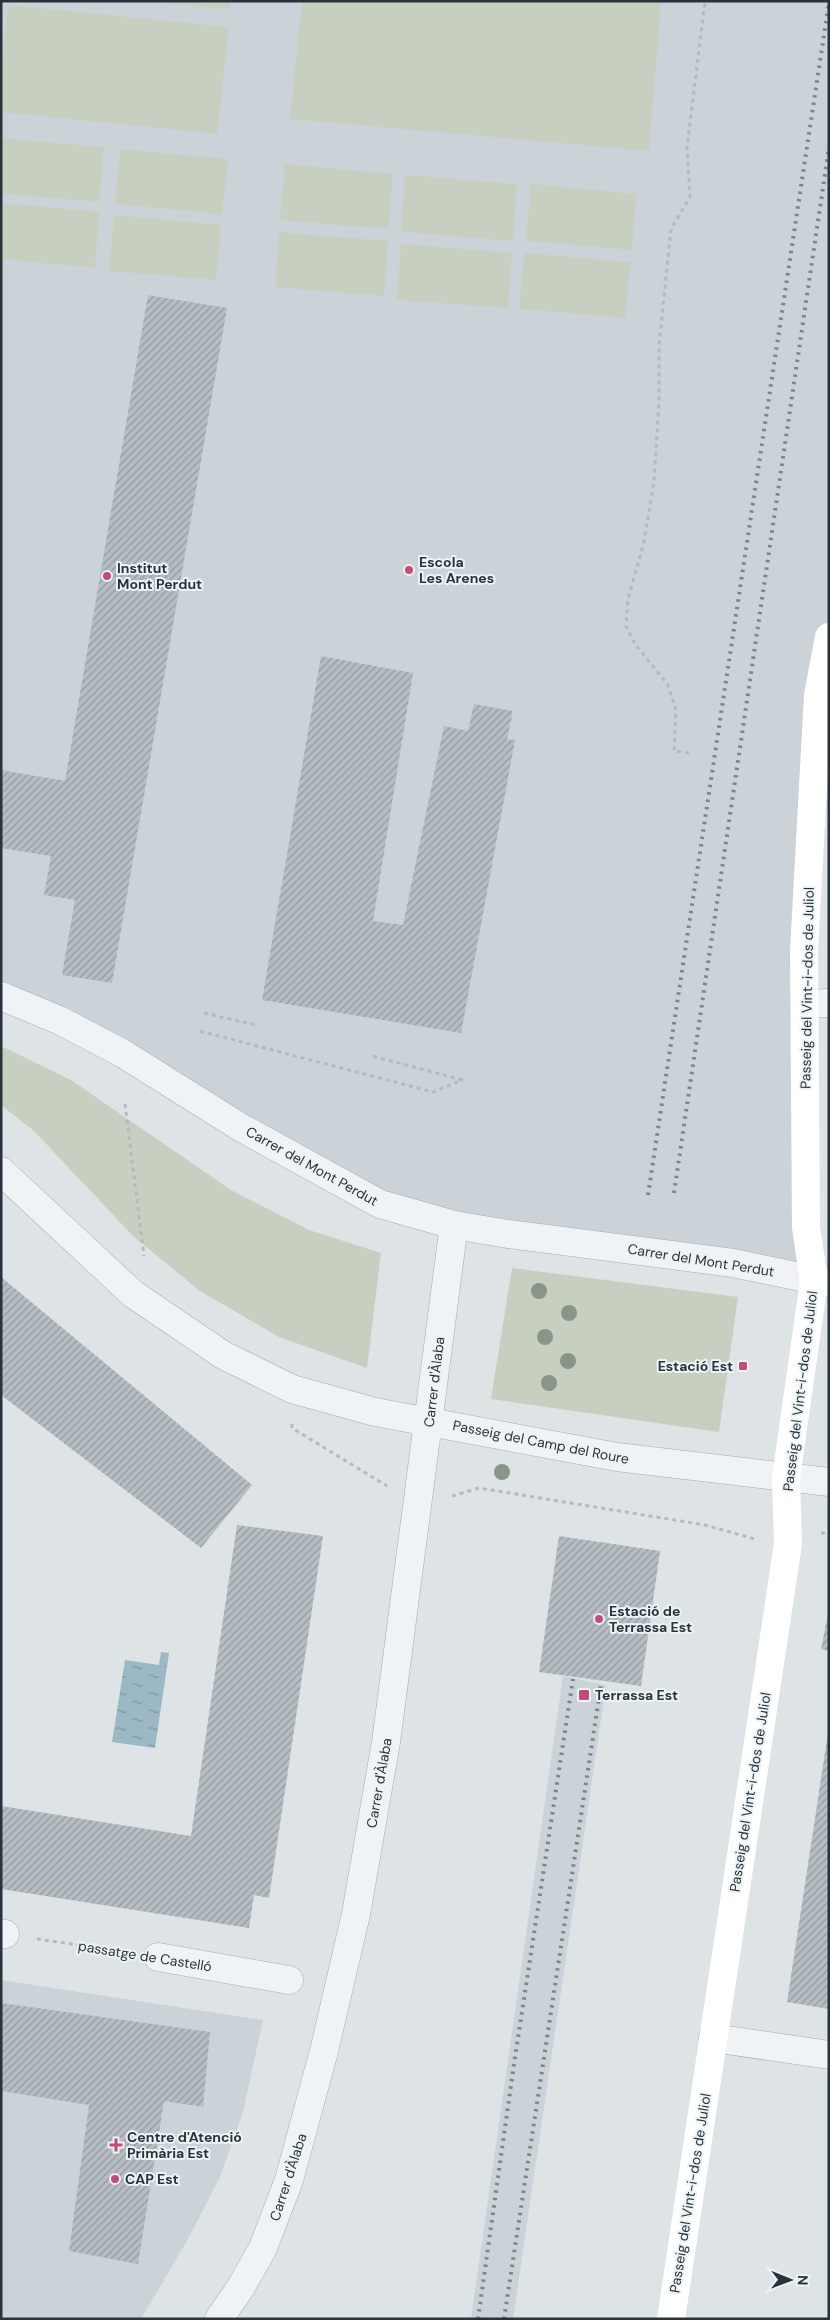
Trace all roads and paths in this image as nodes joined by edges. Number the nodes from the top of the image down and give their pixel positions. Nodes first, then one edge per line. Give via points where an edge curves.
1 (705, 1) edge
2 (829, 637) edge
3 (824, 696) edge
4 (689, 753) dead end
5 (1, 996) edge
6 (817, 1003) edge
7 (204, 1013) dead end
8 (256, 1025) dead end
9 (200, 1032) dead end
10 (373, 1056) dead end
11 (125, 1104) dead end
12 (1, 1171) edge
13 (454, 1225) junction
14 (144, 1256) dead end
15 (821, 1282) edge
16 (293, 1420) dead end
17 (429, 1421) junction
18 (786, 1478) junction
19 (829, 1482) edge
20 (418, 1492) junction
21 (829, 1533) edge
22 (788, 1534) junction
23 (3, 1934) edge
24 (158, 1957) joint
25 (289, 1980) dead end
26 (713, 2038) junction
27 (829, 2055) edge
28 (220, 2319) edge
29 (671, 2319) edge

1 - 4 path via 687,148 690,197 671,229 659,346 654,482 643,546 628,599 626,626 635,644 668,685 676,710 674,751
2 - 3 street, Passeig del Vint-i-dos de Juliol
3 - 6 street, Passeig del Vint-i-dos de Juliol via 804,951
5 - 13 street, Carrer del Mont Perdut via 61,1021 122,1053 240,1127 380,1204
6 - 15 street, Passeig del Vint-i-dos de Juliol via 806,1227
7 - 8 path
9 - 10 path via 433,1092 462,1080
11 - 14 path
12 - 17 street, Passeig del Camp del Roure via 133,1294 223,1355 292,1389 375,1412
13 - 15 street, Carrer del Mont Perdut via 733,1263
13 - 17 street, Carrer d'Àlaba
15 - 18 street, Passeig del Vint-i-dos de Juliol
16 - 20 path via 292,1428 384,1486
17 - 18 street, Passeig del Camp del Roure via 617,1457
17 - 20 street, Carrer d'Àlaba
18 - 19 street, Passeig del Camp del Roure
18 - 22 street, Passeig del Vint-i-dos de Juliol
20 - 22 path via 447,1498 479,1488 705,1526 756,1539
20 - 28 street, Carrer d'Àlaba via 383,1761 356,1914 324,2050 278,2212 254,2263
21 - 22 path
22 - 26 street, Passeig del Vint-i-dos de Juliol
23 - 24 path, passatge de Castelló
24 - 25 street, passatge de Castelló
26 - 27 street
26 - 29 street, Passeig del Vint-i-dos de Juliol

